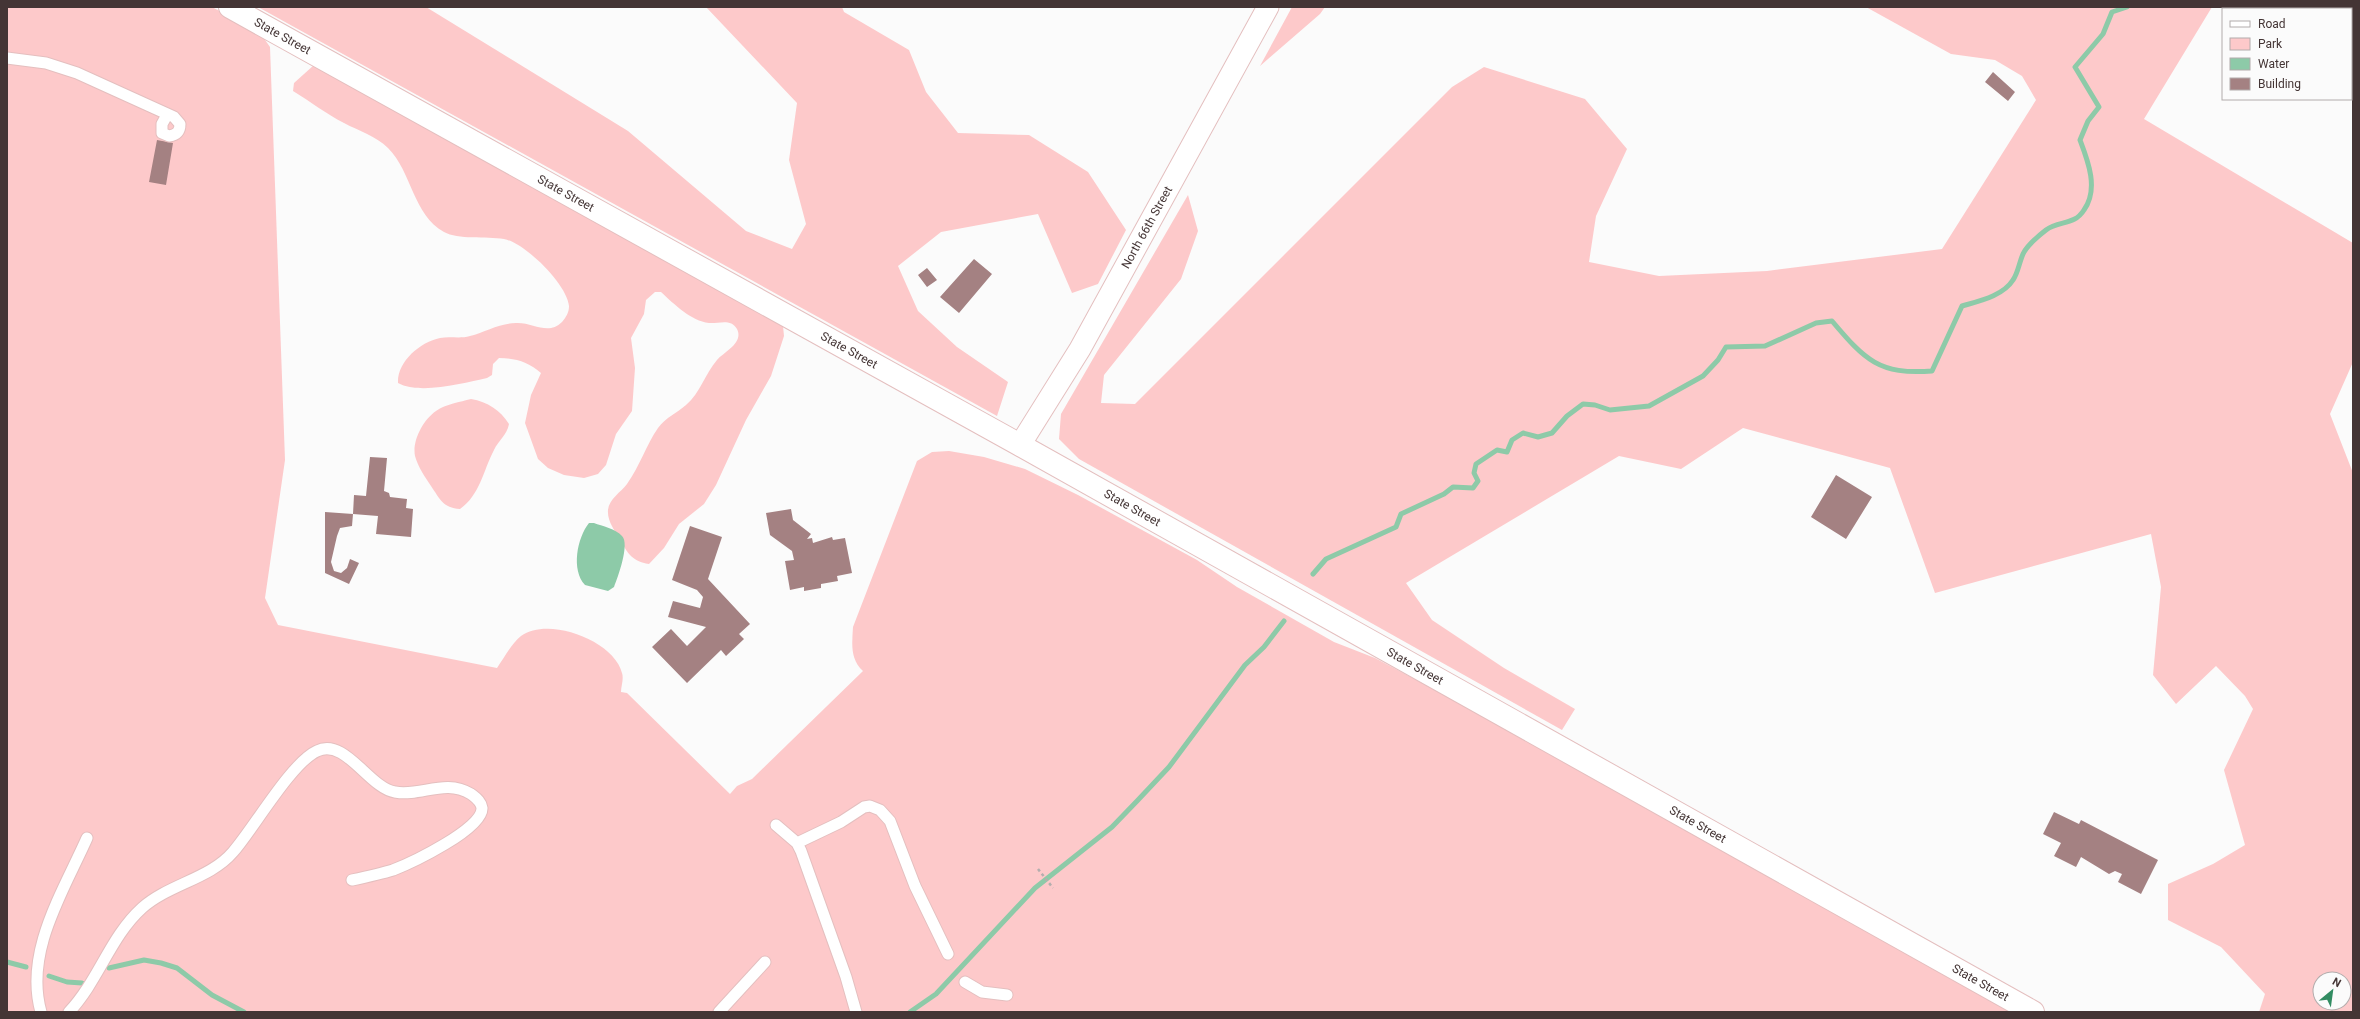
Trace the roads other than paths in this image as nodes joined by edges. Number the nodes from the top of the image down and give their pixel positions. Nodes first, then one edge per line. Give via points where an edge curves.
1 (230, 7) edge
2 (1268, 7) edge
3 (7, 58) edge
4 (168, 115) dead end
5 (1020, 445) junction
6 (776, 825) dead end
7 (87, 838) dead end
8 (797, 843) junction
9 (352, 880) dead end
10 (948, 954) dead end
11 (765, 962) dead end
12 (965, 982) dead end
13 (1007, 995) dead end
14 (41, 1012) edge
15 (69, 1012) edge
16 (719, 1012) edge
17 (856, 1012) edge
18 (2034, 1012) edge

1 - 5 street, State Street
2 - 5 street, North 66th Street via 1080,349
3 - 4 lane via 61,67
5 - 18 street, State Street
6 - 8 lane
7 - 14 lane via 43,939 37,977
8 - 10 lane via 841,822 864,807 870,806 880,810 890,821 915,886
8 - 17 lane via 846,977
9 - 15 lane via 407,864 460,834 480,815 482,808 479,801 462,790 451,787 404,793 391,792 341,753 327,748 319,749 296,769 227,859 157,897 132,917 116,939 86,994
11 - 16 lane
12 - 13 lane via 982,992

